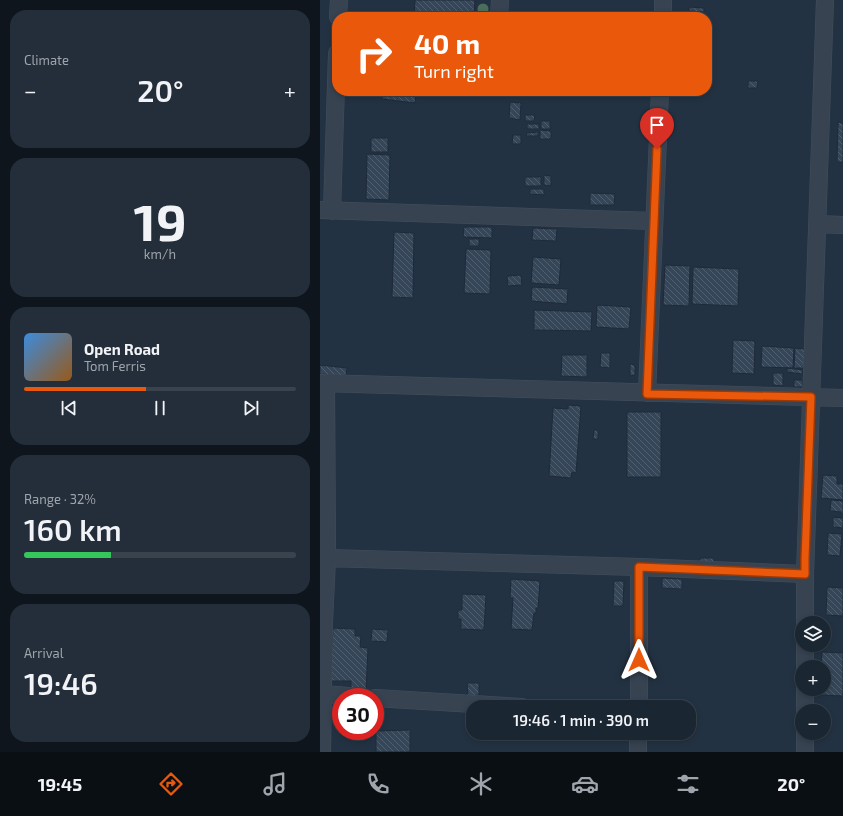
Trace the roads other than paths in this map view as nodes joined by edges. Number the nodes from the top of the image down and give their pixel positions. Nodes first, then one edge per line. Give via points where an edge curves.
1 (339, 0) edge
2 (500, 0) edge
3 (663, 0) edge
4 (825, 0) edge
5 (338, 12) edge
6 (499, 12) edge
7 (663, 12) edge
8 (334, 96) edge
9 (660, 96) edge
10 (326, 210) edge
11 (654, 221) junction
12 (817, 224) junction
13 (843, 225) edge
14 (323, 383) edge
15 (647, 394) junction
16 (811, 397) junction
17 (843, 398) edge
18 (327, 558) junction
19 (639, 567) junction
20 (805, 574) junction
21 (805, 616) edge
22 (323, 694) junction
23 (332, 695) edge
24 (384, 699) edge
25 (638, 700) edge
26 (466, 704) edge
27 (638, 740) edge
28 (805, 740) edge
29 (322, 752) edge
30 (638, 752) edge
31 (805, 752) edge

1 - 5 street
2 - 6 street
3 - 7 street
4 - 12 street
8 - 10 street
9 - 11 street
10 - 11 street
11 - 15 street
12 - 13 street
12 - 16 street
14 - 15 street
14 - 18 street
15 - 16 street
16 - 17 street
16 - 20 street
18 - 19 street
18 - 22 street
19 - 20 street
19 - 25 street
20 - 21 street
22 - 23 street
22 - 29 street
24 - 26 street
27 - 30 street
28 - 31 street

